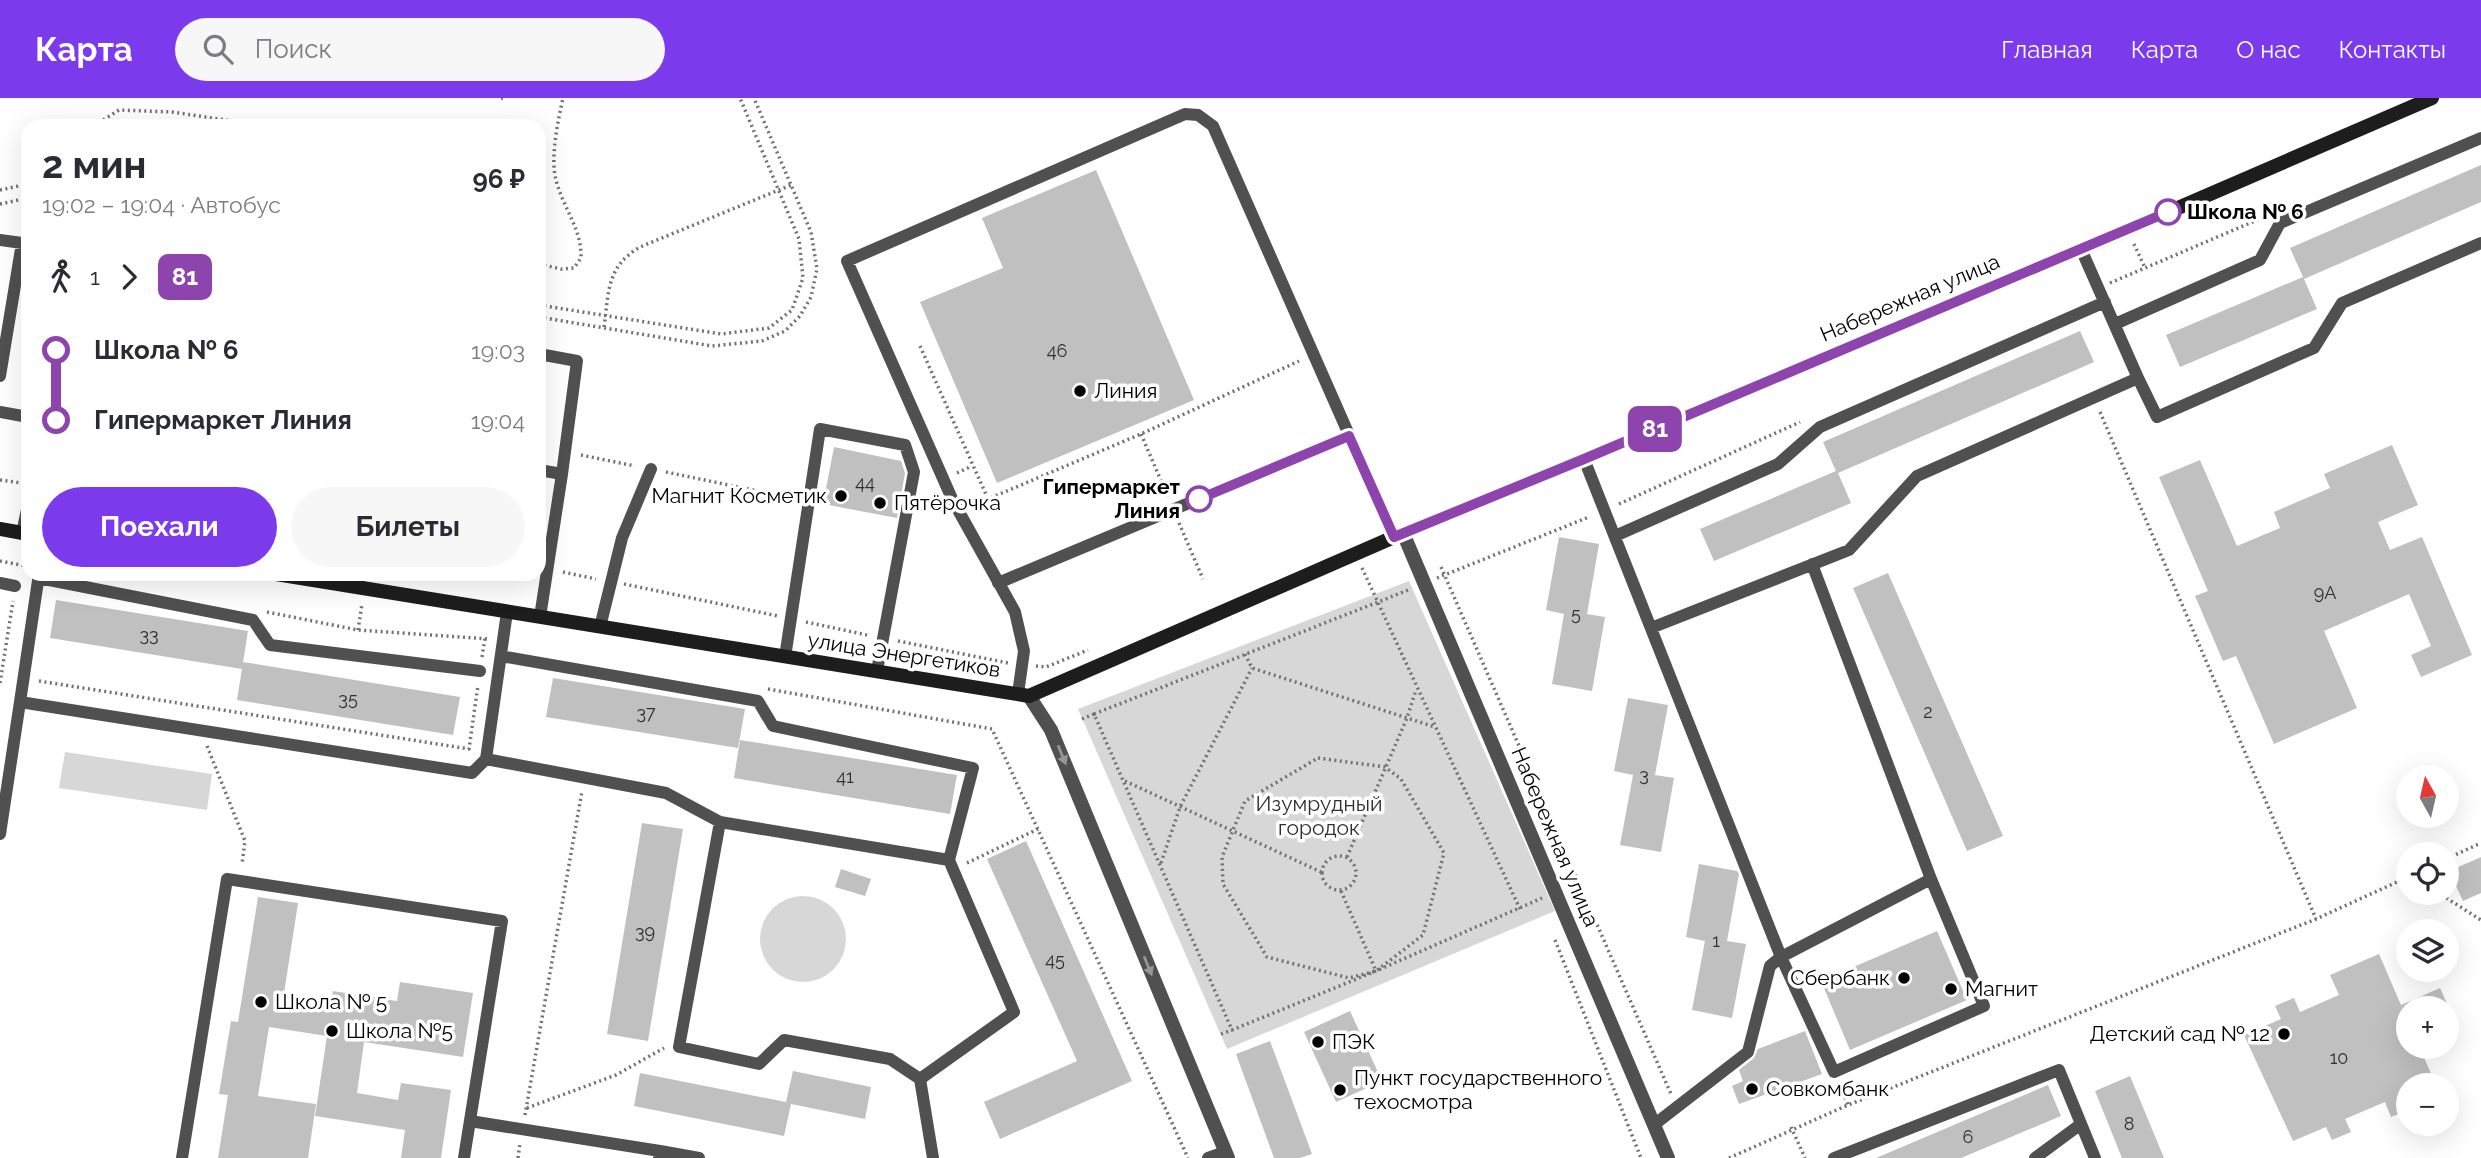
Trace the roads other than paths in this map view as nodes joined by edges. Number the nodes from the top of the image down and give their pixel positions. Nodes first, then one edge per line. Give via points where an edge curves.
1 (2432, 98) edge
2 (2481, 138) edge
3 (0, 240) edge
4 (21, 243) edge
5 (2481, 243) edge
6 (21, 249) edge
7 (2081, 249) junction
8 (2105, 302) junction
9 (2115, 324) junction
10 (546, 355) edge
11 (0, 376) edge
12 (2138, 378) junction
13 (0, 412) edge
14 (21, 416) edge
15 (1349, 436) junction
16 (1584, 459) junction
17 (651, 469) road end
18 (546, 471) edge
19 (562, 474) junction
20 (0, 529) edge
21 (21, 533) edge
22 (1399, 535) junction
23 (1615, 536) junction
24 (1812, 564) junction
25 (546, 578) edge
26 (38, 581) edge
27 (63, 581) edge
28 (319, 581) edge
29 (546, 581) edge
30 (0, 583) edge
31 (998, 583) junction
32 (15, 586) road end
33 (507, 612) junction
34 (540, 617) junction
35 (600, 626) junction
36 (1651, 628) junction
37 (501, 656) junction
38 (785, 657) junction
39 (480, 671) road end
40 (877, 671) junction
41 (1023, 695) junction
42 (20, 702) junction
43 (486, 759) junction
44 (720, 822) junction
45 (0, 834) edge
46 (951, 865) junction
47 (1931, 878) junction
48 (1781, 957) junction
49 (920, 1079) junction
50 (470, 1121) junction
51 (1655, 1124) junction
52 (2081, 1124) junction
53 (659, 1155) edge
54 (1226, 1155) edge
55 (183, 1158) edge
56 (464, 1158) edge
57 (699, 1158) edge
58 (933, 1158) edge
59 (1208, 1158) edge
60 (1668, 1158) edge
61 (1834, 1158) edge
62 (2035, 1158) edge
63 (2095, 1158) edge

1 - 7 main road, Набережная улица
2 - 9 lane via 2280,223 2260,260
3 - 4 lane
5 - 12 lane via 2342,303 2314,348 2157,417
6 - 11 lane
7 - 8 lane
7 - 16 main road, Набережная улица
8 - 9 lane
8 - 23 lane via 1820,427 1778,464
9 - 12 lane
10 - 19 lane via 577,361
12 - 24 lane via 1917,476 1849,550
13 - 14 lane
15 - 22 lane
15 - 31 lane
15 - 31 lane via 1213,126 1198,115 1185,114 847,261 944,479
16 - 22 main road, Набережная улица
16 - 23 lane
17 - 35 lane via 622,538
18 - 19 lane
19 - 25 lane
20 - 21 main road
22 - 41 main road, Набережная улица
22 - 51 street, Набережная улица
23 - 36 lane
24 - 36 lane
24 - 47 lane
26 - 42 lane
27 - 39 lane via 253,620 270,645
28 - 33 main road, улица Энергетиков
29 - 34 lane
30 - 32 lane
31 - 41 lane via 1015,612 1024,651
33 - 34 main road, улица Энергетиков
33 - 37 lane
34 - 35 main road, улица Энергетиков
35 - 38 main road, улица Энергетиков
36 - 48 lane
37 - 43 lane
37 - 46 lane via 758,701 773,726 973,768
38 - 40 main road, улица Энергетиков
38 - 40 lane via 820,429 905,445 914,472
40 - 41 main road, улица Энергетиков
41 -> 54 street via 1051,730
42 - 43 lane via 472,773
42 - 45 lane
43 - 44 lane via 666,793
44 - 46 lane
44 - 49 lane via 679,1047 759,1064 784,1040 890,1059
46 - 49 lane via 1014,1012
47 - 48 lane
47 - 48 lane via 1984,1006 1834,1072
48 - 51 lane via 1770,965 1748,1052
49 - 58 lane
50 - 53 lane
50 - 55 lane via 502,921 227,879
50 - 56 lane
51 - 60 street, Набережная улица
52 - 61 lane via 2059,1070
52 - 62 lane
52 - 63 lane
53 - 57 lane
54 - 59 lane

